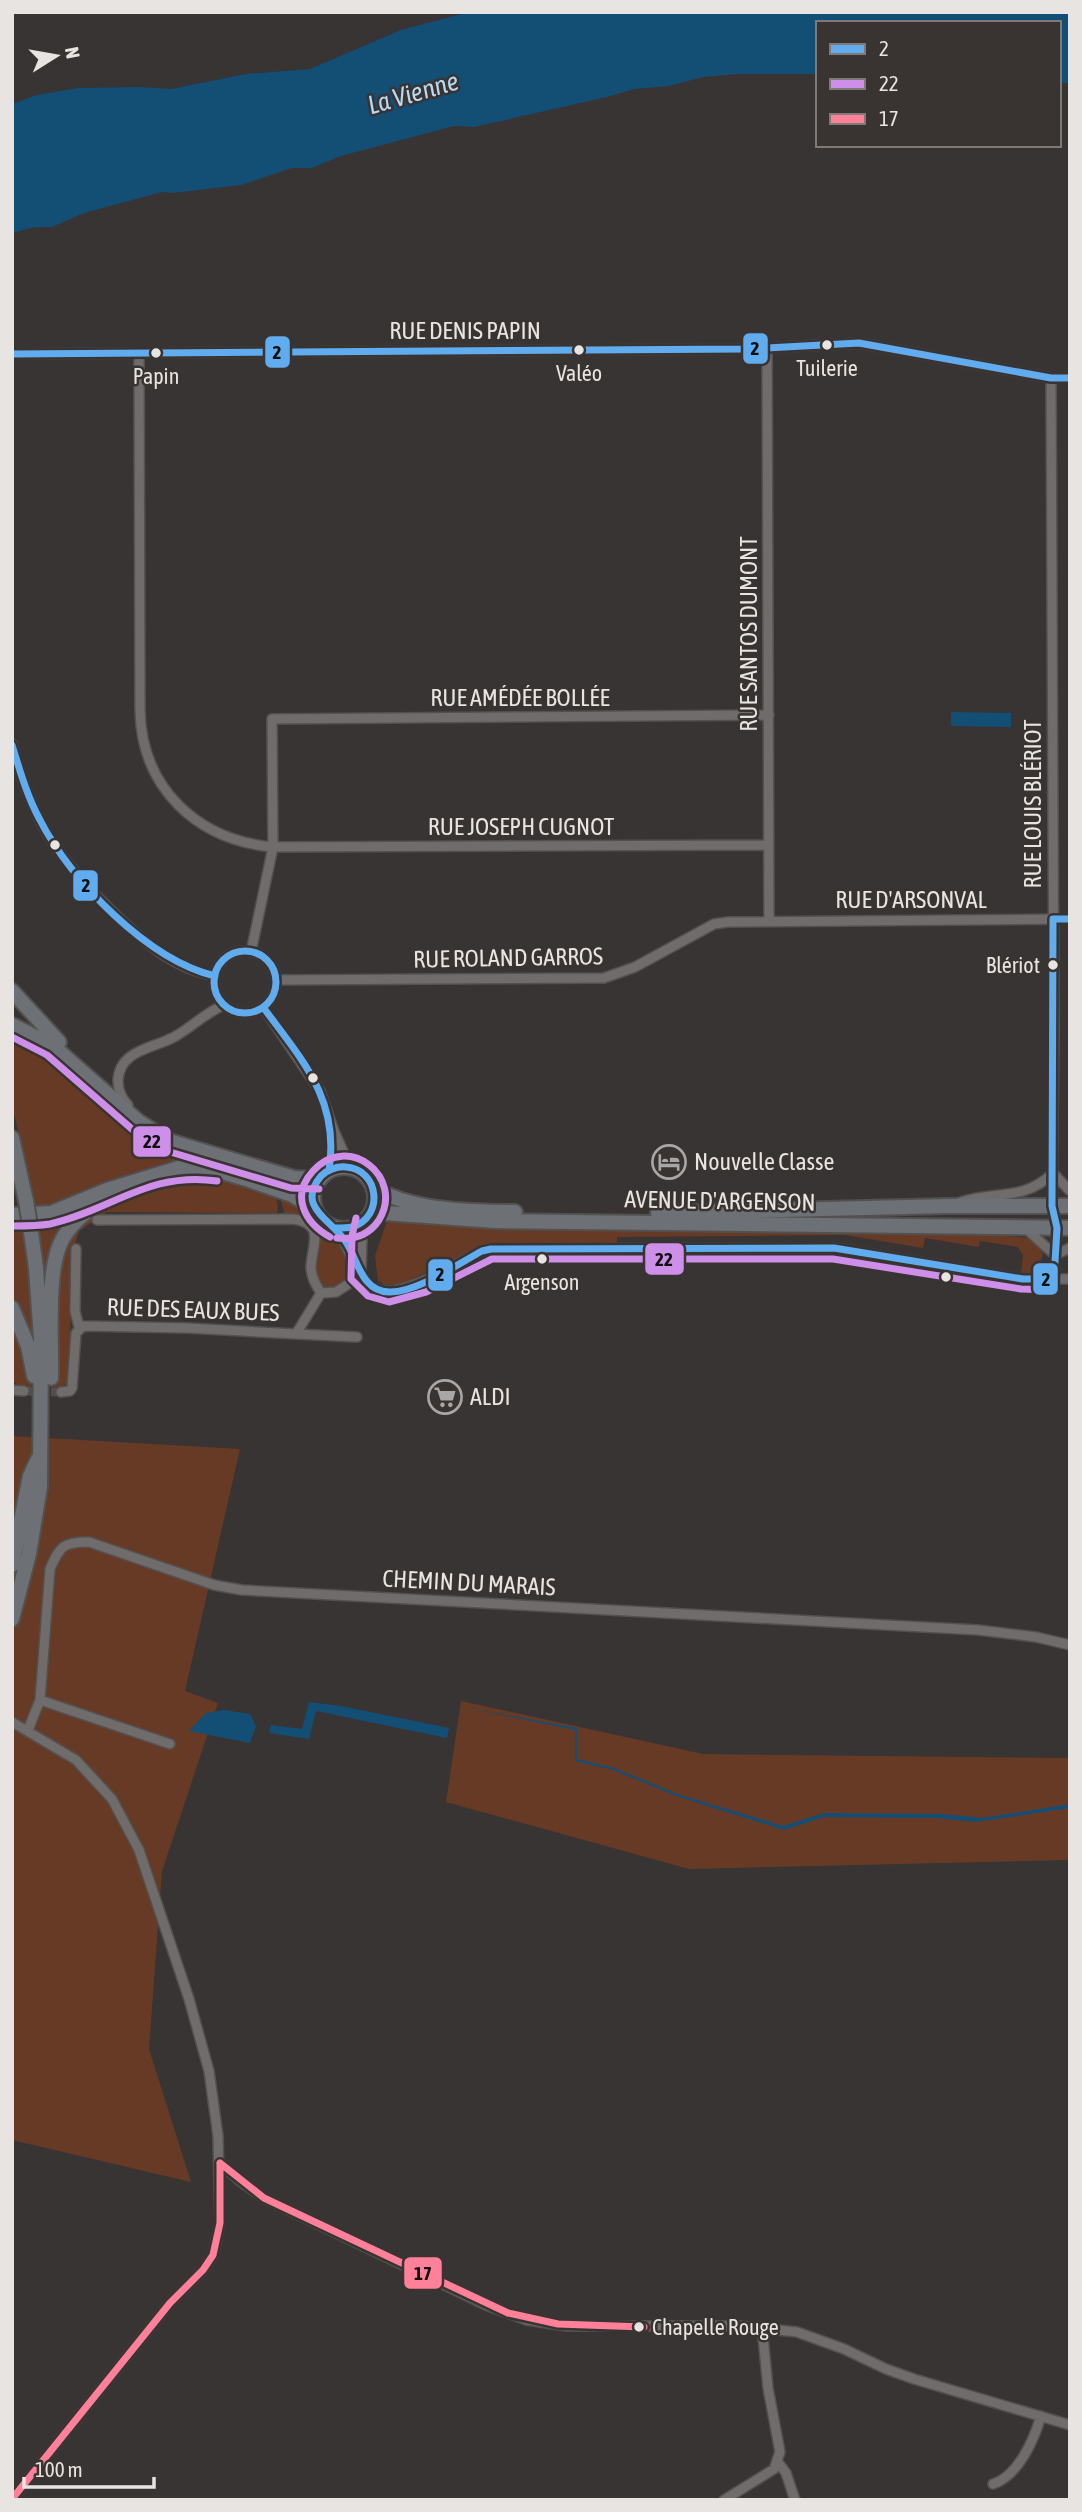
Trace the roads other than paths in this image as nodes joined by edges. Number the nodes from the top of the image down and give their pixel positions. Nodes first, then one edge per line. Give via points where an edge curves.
1 (767, 347) junction
2 (139, 353) junction
3 (12, 354) edge
4 (1051, 378) junction
5 (1070, 378) edge
6 (769, 715) junction
7 (12, 744) edge
8 (769, 845) junction
9 (273, 847) junction
10 (1053, 919) junction
11 (1070, 919) edge
12 (769, 920) junction
13 (251, 951) junction
14 (215, 976) junction
15 (276, 980) junction
16 (12, 991) edge
17 (224, 1005) junction
18 (263, 1007) junction
19 (12, 1025) edge
20 (117, 1104) junction
21 (334, 1131) junction
22 (12, 1138) edge
23 (200, 1152) junction
24 (350, 1167) junction
25 (1053, 1172) junction
26 (324, 1175) junction
27 (131, 1183) junction
28 (373, 1187) junction
29 (1070, 1191) edge
30 (948, 1206) junction
31 (1052, 1206) junction
32 (1070, 1206) edge
33 (314, 1208) junction
34 (12, 1215) edge
35 (368, 1218) junction
36 (97, 1220) dead end
37 (1070, 1220) edge
38 (336, 1228) junction
39 (1004, 1228) junction
40 (1025, 1228) junction
41 (1063, 1228) edge
42 (1070, 1248) edge
43 (76, 1249) dead end
44 (1055, 1255) junction
45 (362, 1276) junction
46 (1054, 1279) junction
47 (1070, 1279) edge
48 (321, 1293) junction
49 (12, 1308) edge
50 (79, 1327) junction
51 (296, 1334) junction
52 (357, 1337) dead end
53 (12, 1390) edge
54 (24, 1391) tunnel mouth
55 (61, 1392) dead end
56 (41, 1419) junction
57 (38, 1458) junction
58 (12, 1565) edge
59 (12, 1619) edge
60 (1070, 1645) edge
61 (40, 1700) junction
62 (13, 1724) edge
63 (28, 1730) junction
64 (170, 1744) dead end
65 (220, 2163) junction
66 (762, 2327) junction
67 (1041, 2416) junction
68 (1070, 2425) edge
69 (777, 2461) junction
70 (993, 2484) dead end
71 (12, 2499) edge
72 (724, 2500) edge
73 (795, 2500) edge

1 - 2 street, RUE DENIS PAPIN
1 - 4 street, RUE DENIS PAPIN via 859,343
1 - 6 street, RUE SANTOS DUMONT
2 - 3 street, RUE DENIS PAPIN
2 - 9 street, RUE JOSEPH CUGNOT via 142,740 160,782 195,821 237,841
4 - 5 street, RUE DENIS PAPIN
4 - 10 street, RUE LOUIS BLÉRIOT
6 - 8 street, RUE SANTOS DUMONT
6 - 9 street, RUE AMÉDÉE BOLLÉE via 272,719
7 - 14 street via 35,814 77,877 156,951 190,970
8 - 9 street, RUE JOSEPH CUGNOT
8 - 12 street, RUE SANTOS DUMONT
9 - 13 street
10 - 11 street, RUE D'ARSONVAL
10 - 12 street, RUE D'ARSONVAL
10 - 25 street, RUE LOUIS BLÉRIOT
12 - 15 street, RUE ROLAND GARROS via 714,924 635,967 604,978
13 - 14 street via 224,959
13 - 15 street via 268,961
14 - 17 street via 214,986
15 - 18 street
16 - 20 main road
17 - 18 street via 248,1013
17 - 23 street via 173,1037 131,1055 118,1076 120,1096 129,1106
18 - 21 street via 320,1091
19 - 20 main road via 54,1046
20 - 23 main road via 160,1136
21 - 24 street
21 - 26 street
22 - 56 main road, bridge via 36,1268
23 - 26 main road via 294,1178
24 - 26 main road
24 - 28 main road via 364,1174
25 - 29 street
25 - 30 street via 1029,1191 972,1197
25 - 31 street, RUE LOUIS BLÉRIOT
26 - 33 main road via 313,1198
27 - 33 main road via 171,1169 200,1167 277,1189
27 - 34 main road via 51,1213
27 - 56 main road via 78,1219 59,1247 49,1397
28 - 30 main road, AVENUE D'ARGENSON via 424,1205 510,1212 705,1213
28 - 35 main road via 374,1207
30 - 31 main road, AVENUE D'ARGENSON
31 - 32 main road, AVENUE D'ARGENSON
31 - 39 main road
31 - 41 street, RUE LOUIS BLÉRIOT
33 - 38 main road via 323,1221
35 - 38 main road via 357,1227
35 - 39 main road, AVENUE D'ARGENSON via 385,1213 495,1221
35 - 45 street via 362,1237
36 - 48 street via 308,1222 315,1245 311,1267
37 - 41 main road
38 - 45 street
39 - 40 main road, AVENUE D'ARGENSON
40 - 41 main road, AVENUE D'ARGENSON
40 - 44 street
41 - 44 street, RUE LOUIS BLÉRIOT
42 - 44 street
43 - 50 street, RUE DES EAUX BUES
44 - 46 street, RUE LOUIS BLÉRIOT
45 - 46 street via 380,1290 400,1290 491,1249 834,1248 1023,1279
45 - 48 street via 336,1292
46 - 47 street
48 - 51 street, RUE DES EAUX BUES
49 - 56 main road via 28,1346
50 - 51 street, RUE DES EAUX BUES
50 - 55 street, RUE DES EAUX BUES via 72,1388
51 - 52 street
53 - 54 street
56 - 57 main road
57 - 58 main road via 30,1476
57 - 59 main road via 35,1521
60 - 61 street, CHEMIN DU MARAIS via 978,1630 242,1590 214,1585 89,1542 71,1542 58,1549 50,1569
61 - 63 street, CHEMIN DU MARAIS
61 - 64 street
62 - 63 street
63 - 65 street via 76,1760 112,1799 139,1850 209,2071
65 - 66 street via 264,2198 486,2305 527,2320 567,2326
65 - 71 street via 220,2223 213,2255
66 - 67 street via 797,2332 914,2379
66 - 69 street via 780,2452
67 - 68 street
67 - 70 street via 1019,2462
69 - 72 street via 774,2469
69 - 73 street

